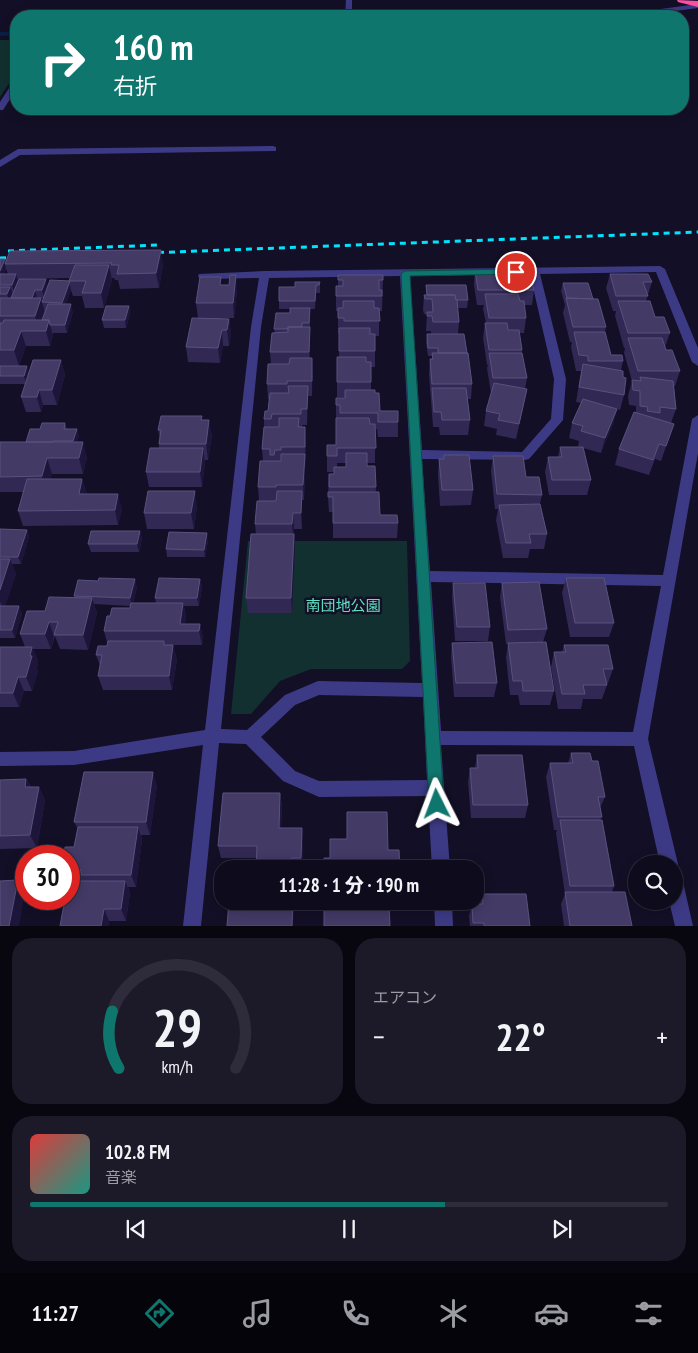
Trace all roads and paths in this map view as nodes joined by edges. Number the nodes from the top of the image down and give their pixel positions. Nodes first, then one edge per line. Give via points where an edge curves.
1 (681, 0) edge
2 (698, 5) edge
3 (664, 10) edge
4 (10, 93) edge
5 (0, 108) edge
6 (273, 149) dead end
7 (0, 164) edge
8 (534, 271) junction
9 (265, 274) junction
10 (405, 274) junction
11 (203, 276) edge
12 (698, 362) edge
13 (698, 419) edge
14 (416, 454) junction
15 (423, 576) junction
16 (670, 581) junction
17 (429, 690) junction
18 (213, 736) junction
19 (250, 737) junction
20 (432, 738) junction
21 (640, 739) junction
22 (0, 759) edge
23 (436, 788) junction
24 (667, 855) edge
25 (440, 860) edge
26 (443, 910) edge
27 (680, 910) edge
28 (192, 926) edge
29 (444, 926) edge
30 (684, 926) edge

1 - 2 highway
2 - 3 street
4 - 5 street
6 - 7 street via 18,152
8 - 10 street
8 - 12 street via 660,270
8 - 14 street via 560,379 558,420 525,456
9 - 10 street
9 - 11 street
9 - 18 street via 256,327
10 - 14 street
13 - 16 street
14 - 15 street
15 - 16 street
15 - 17 street
16 - 21 street
17 - 19 street via 318,688 290,700
17 - 20 street
18 - 19 street
18 - 22 street via 74,758
18 - 28 street
19 - 23 street via 289,776 319,789
20 - 21 street
20 - 23 street
21 - 24 street
23 - 25 street
26 - 29 street
27 - 30 street

